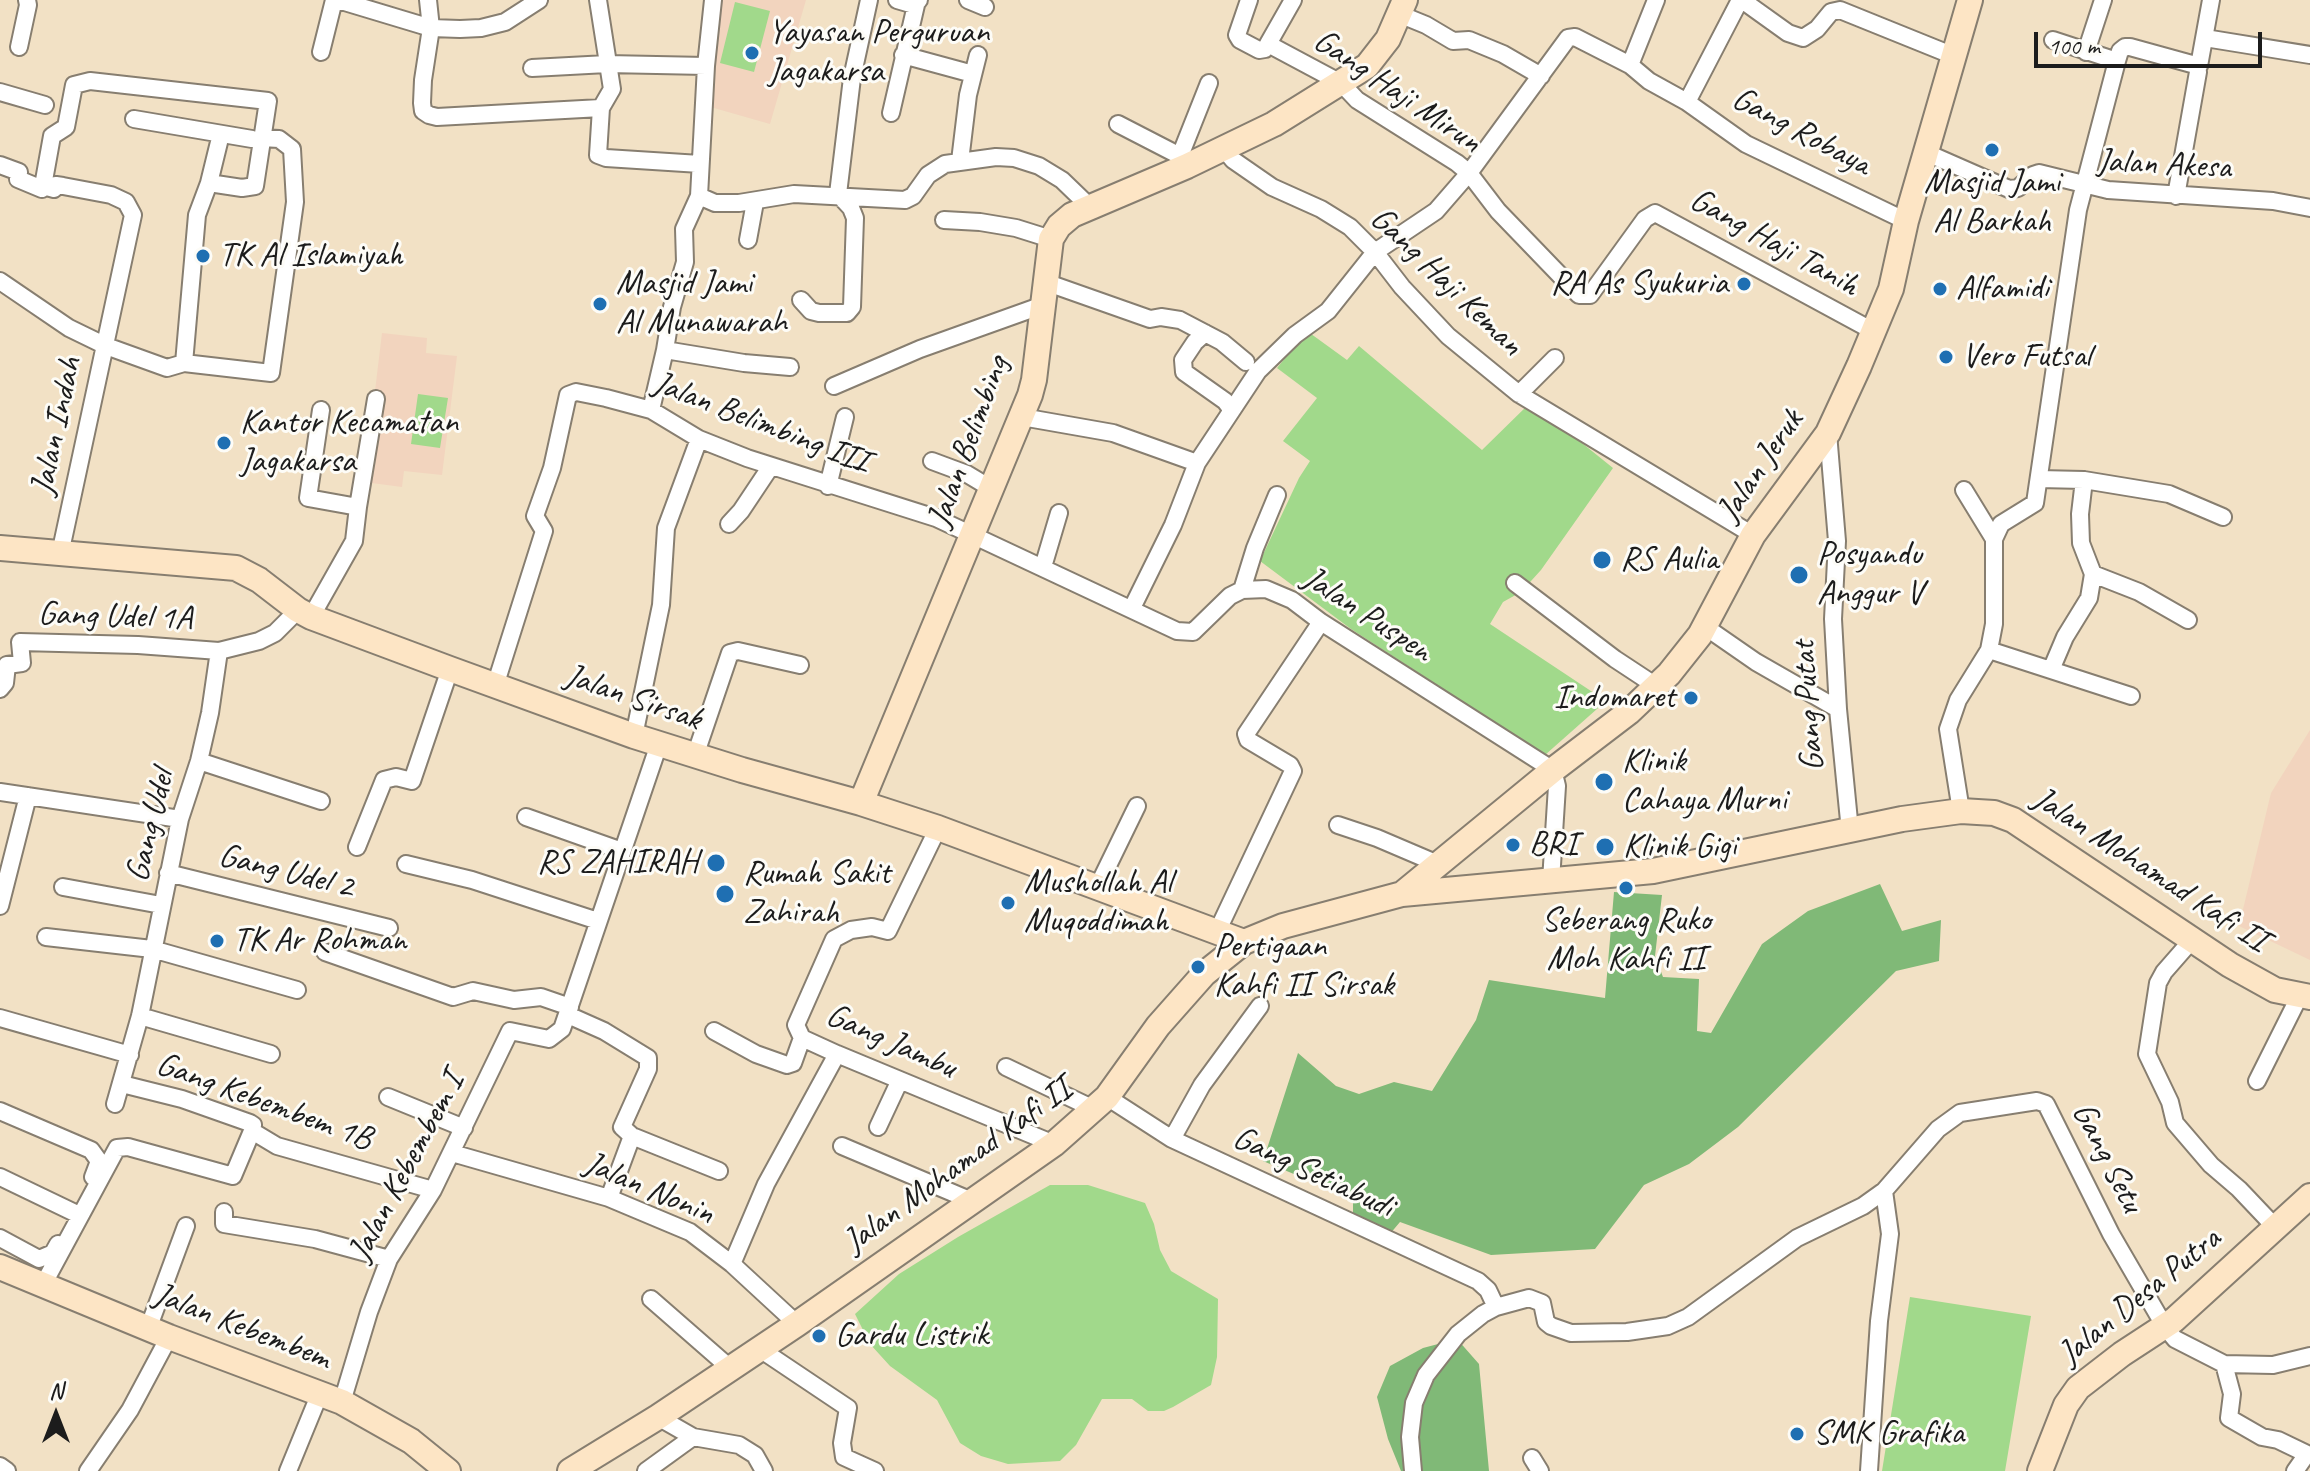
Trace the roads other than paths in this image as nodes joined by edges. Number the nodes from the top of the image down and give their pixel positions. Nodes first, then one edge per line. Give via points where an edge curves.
1 (27, 0) edge
2 (336, 0) edge
3 (428, 0) edge
4 (539, 0) edge
5 (598, 0) edge
6 (713, 0) edge
7 (869, 0) edge
8 (897, 0) edge
9 (968, 0) edge
10 (1249, 0) edge
11 (1293, 0) edge
12 (1656, 0) edge
13 (1741, 0) edge
14 (1970, 0) edge
15 (2103, 0) edge
16 (2211, 0) edge
17 (918, 2) edge
18 (1844, 5) edge
19 (985, 7) dead end
20 (1402, 7) edge
21 (431, 28) junction
22 (2205, 38) junction
23 (2053, 40) dead end
24 (1268, 44) junction
25 (19, 47) dead end
26 (321, 52) dead end
27 (2086, 52) junction
28 (903, 55) junction
29 (978, 55) dead end
30 (2310, 55) edge
31 (1954, 56) junction
32 (2117, 61) junction
33 (607, 64) junction
34 (1630, 65) junction
35 (706, 66) junction
36 (532, 68) dead end
37 (2198, 72) dead end
38 (973, 74) junction
39 (1541, 76) junction
40 (1209, 83) dead end
41 (1341, 83) junction
42 (0, 92) edge
43 (1687, 102) junction
44 (45, 105) dead end
45 (601, 108) junction
46 (891, 113) dead end
47 (134, 119) dead end
48 (1118, 124) dead end
49 (221, 134) junction
50 (257, 138) junction
51 (1224, 149) junction
52 (1927, 153) junction
53 (960, 161) junction
54 (1183, 161) junction
55 (700, 164) junction
56 (0, 165) edge
57 (1469, 173) junction
58 (209, 183) junction
59 (2083, 185) junction
60 (43, 186) junction
61 (838, 194) junction
62 (699, 196) junction
63 (2176, 196) junction
64 (755, 202) junction
65 (1090, 207) junction
66 (2310, 208) edge
67 (944, 220) dead end
68 (1906, 221) junction
69 (1051, 239) junction
70 (748, 240) dead end
71 (1375, 252) junction
72 (0, 281) edge
73 (1044, 294) junction
74 (1590, 295) joint
75 (801, 300) dead end
76 (1873, 331) junction
77 (1205, 333) junction
78 (106, 346) junction
79 (665, 350) junction
80 (1555, 358) dead end
81 (1246, 362) dead end
82 (184, 363) junction
83 (790, 367) dead end
84 (834, 386) dead end
85 (1519, 394) junction
86 (376, 399) dead end
87 (1231, 409) junction
88 (321, 410) dead end
89 (651, 410) junction
90 (845, 417) dead end
91 (1022, 417) junction
92 (1828, 433) junction
93 (699, 439) junction
94 (932, 461) dead end
95 (1197, 463) junction
96 (771, 466) junction
97 (2039, 479) junction
98 (2084, 480) junction
99 (828, 486) junction
100 (992, 489) junction
101 (1964, 490) dead end
102 (1277, 495) dead end
103 (358, 507) junction
104 (1059, 513) dead end
105 (2223, 517) dead end
106 (729, 524) dead end
107 (1998, 531) junction
108 (971, 534) junction
109 (1753, 535) junction
110 (0, 548) edge
111 (60, 554) junction
112 (1043, 567) junction
113 (2093, 574) junction
114 (1515, 583) dead end
115 (1242, 590) junction
116 (1132, 608) junction
117 (305, 613) junction
118 (2188, 620) dead end
119 (1321, 622) junction
120 (1704, 626) junction
121 (1989, 650) junction
122 (219, 651) junction
123 (800, 665) dead end
124 (450, 669) junction
125 (2051, 670) junction
126 (495, 686) junction
127 (1656, 686) junction
128 (0, 689) edge
129 (2131, 696) dead end
130 (1838, 709) junction
131 (634, 736) junction
132 (659, 744) junction
133 (695, 756) junction
134 (199, 761) junction
135 (1553, 770) junction
136 (0, 792) edge
137 (28, 796) junction
138 (321, 801) dead end
139 (861, 803) junction
140 (1137, 806) dead end
141 (1961, 811) junction
142 (526, 817) dead end
143 (180, 819) junction
144 (1338, 825) dead end
145 (938, 828) junction
146 (1850, 831) junction
147 (357, 847) dead end
148 (622, 851) junction
149 (406, 864) dead end
150 (1438, 864) junction
151 (168, 873) junction
152 (1551, 881) junction
153 (1098, 886) junction
154 (63, 887) dead end
155 (1402, 894) junction
156 (161, 905) junction
157 (0, 906) edge
158 (598, 921) junction
159 (389, 928) dead end
160 (1217, 932) junction
161 (46, 937) dead end
162 (2192, 940) junction
163 (1244, 942) junction
164 (152, 949) junction
165 (325, 952) dead end
166 (297, 990) dead end
167 (2305, 996) edge
168 (1260, 1006) dead end
169 (569, 1011) junction
170 (140, 1016) junction
171 (0, 1018) edge
172 (714, 1031) dead end
173 (802, 1038) junction
174 (271, 1054) dead end
175 (837, 1054) junction
176 (130, 1055) junction
177 (1006, 1067) dead end
178 (900, 1080) junction
179 (2257, 1081) dead end
180 (122, 1084) junction
181 (388, 1097) dead end
182 (115, 1104) dead end
183 (1102, 1104) junction
184 (0, 1111) edge
185 (878, 1127) dead end
186 (464, 1128) junction
187 (252, 1131) junction
188 (632, 1136) junction
189 (1172, 1139) junction
190 (1054, 1144) junction
191 (842, 1146) dead end
192 (452, 1153) junction
193 (719, 1171) dead end
194 (0, 1177) edge
195 (433, 1190) junction
196 (1884, 1191) junction
197 (609, 1198) junction
198 (972, 1201) junction
199 (2308, 1202) edge
200 (224, 1212) dead end
201 (75, 1213) junction
202 (186, 1226) dead end
203 (2276, 1228) junction
204 (0, 1238) edge
205 (389, 1259) junction
206 (732, 1264) junction
207 (0, 1267) edge
208 (44, 1288) junction
209 (651, 1299) dead end
210 (1495, 1303) junction
211 (797, 1324) junction
212 (2169, 1324) junction
213 (158, 1333) junction
214 (2310, 1356) edge
215 (772, 1357) junction
216 (2224, 1364) junction
217 (730, 1368) junction
218 (331, 1397) junction
219 (662, 1418) junction
220 (689, 1435) junction
221 (0, 1466) edge
222 (7, 1471) edge
223 (88, 1471) edge
224 (288, 1471) edge
225 (448, 1471) edge
226 (570, 1471) edge
227 (646, 1471) edge
228 (764, 1471) edge
229 (875, 1471) edge
230 (1413, 1471) edge
231 (1869, 1471) edge
232 (2040, 1471) edge
233 (2295, 1471) edge

1 - 25 street
2 - 21 street
2 - 26 street
3 - 21 street
4 - 21 street via 505,22 481,28
5 - 33 street
6 - 35 street
7 - 61 street via 852,78
8 - 17 street
9 - 19 street
10 - 24 street via 1237,35 1259,50
11 - 24 street, Gang Haji Mirun
12 - 34 street
13 - 18 street via 1803,38
13 - 43 street
14 - 31 street, Jalan Jeruk
15 - 27 street
16 - 22 street
17 - 28 street
18 - 31 street
20 - 39 street via 1453,41 1469,40
20 - 41 street via 1377,56
21 - 45 street via 422,103 429,115
22 - 30 street
22 - 32 street via 2199,66 2130,47 2120,51
23 - 27 street
24 - 41 street, Gang Haji Mirun
27 - 32 street
28 - 38 street
28 - 46 street
29 - 38 street
31 - 52 street, Jalan Jeruk
32 - 59 street
33 - 35 street
33 - 36 street
33 - 45 street via 612,91
34 - 39 street, Gang Robaya via 1575,37 1568,38
34 - 43 street, Gang Robaya
35 - 55 street
37 - 63 street
38 - 53 street
39 - 57 street
40 - 54 street
41 - 51 street
41 - 57 street, Gang Haji Mirun via 1357,100
42 - 44 street
43 - 68 street, Gang Robaya via 1746,144
45 - 55 street via 601,157
47 - 49 street
48 - 54 street
49 - 50 street
49 - 58 street
50 - 58 street via 255,186
50 - 60 street via 268,101 90,81 74,85 66,127 52,136
50 - 82 street, Jalan Indah via 279,139 292,149 295,202 271,373
51 - 54 street
51 - 71 street, Gang Haji Keman via 1272,187 1350,227
52 - 59 street via 2009,189 2039,173
52 - 68 street, Jalan Jeruk
53 - 61 street via 936,169 905,200
53 - 65 street via 1005,157 1039,166
54 - 65 street
55 - 62 street
56 - 60 street via 19,172 18,179
57 - 71 street via 1436,211
57 - 74 street, Gang Haji Mirun via 1579,295
58 - 82 street via 197,215
59 - 63 street, Jalan Akesa
59 - 97 street, Jalan Akesa
60 - 78 street via 111,195 131,208
61 - 64 street via 794,194
61 - 75 street via 855,218 852,307 847,313 819,313
62 - 64 street via 715,203
62 - 79 street via 686,221 685,262
63 - 66 street, Jalan Akesa
64 - 70 street
65 - 69 street via 1072,215
67 - 69 street via 1016,228
68 - 76 street, Jalan Jeruk via 1891,289
69 - 73 street, Jalan Belimbing
71 - 85 street, Gang Haji Keman via 1431,319
71 - 87 street via 1328,311 1258,371
72 - 78 street
73 - 77 street via 1150,319 1180,320
73 - 84 street
73 - 91 street, Jalan Belimbing via 1034,380
74 - 76 street, Gang Haji Tanih via 1645,219 1655,213
76 - 92 street, Jalan Jeruk
77 - 81 street
77 - 87 street via 1183,360 1184,372
78 - 82 street, Jalan Indah via 167,368
78 - 111 street, Jalan Indah
79 - 83 street
79 - 89 street
80 - 85 street
85 - 109 street, Gang Haji Keman
86 - 103 street
87 - 95 street
88 - 103 street via 308,498
89 - 93 street, Jalan Belimbing III
89 - 126 street, Jalan Belimbing III via 568,395 535,516 544,531
90 - 99 street
91 - 95 street via 1113,433
91 - 100 street, Jalan Belimbing
92 - 109 street, Jalan Jeruk
92 - 130 street, Gang Putat via 1837,541 1833,619
93 - 96 street, Jalan Belimbing III
93 - 131 street via 666,528 661,605
94 - 100 street
95 - 116 street
96 - 99 street, Jalan Belimbing III
96 - 106 street
97 - 98 street
97 - 107 street, Jalan Akesa via 2035,503
98 - 105 street via 2169,494
98 - 113 street via 2081,543
99 - 108 street, Jalan Belimbing III via 936,518
100 - 108 street, Jalan Belimbing
101 - 107 street
102 - 115 street
103 - 117 street via 354,541
104 - 112 street
107 - 121 street
108 - 112 street
108 - 139 street, Jalan Belimbing
109 - 120 street, Jalan Jeruk
110 - 111 street, Jalan Sirsak
111 - 117 street, Jalan Sirsak via 236,568
112 - 116 street
113 - 118 street
113 - 125 street via 2089,598
114 - 127 street
115 - 116 street via 1189,633
115 - 119 street, Jalan Puspen via 1276,593
117 - 122 street via 259,641
117 - 124 street, Jalan Sirsak
119 - 135 street, Jalan Puspen
119 - 160 street via 1246,734 1293,771
120 - 127 street, Jalan Jeruk via 1682,660
120 - 130 street
121 - 125 street
121 - 141 street via 1958,700 1948,729
122 - 128 street, Gang Udel 1A via 20,642 22,663 7,665
122 - 134 street, Gang Udel
123 - 133 street via 730,653
124 - 126 street, Jalan Sirsak
124 - 147 street via 412,781 384,780
125 - 129 street
126 - 131 street, Jalan Sirsak
127 - 135 street, Jalan Jeruk
130 - 146 street, Gang Putat
131 - 132 street, Jalan Sirsak
132 - 133 street, Jalan Sirsak
132 - 148 street
133 - 139 street, Jalan Sirsak
134 - 138 street
134 - 143 street, Gang Udel
135 - 150 street, Jalan Jeruk
135 - 152 street via 1557,786
136 - 137 street
137 - 143 street
137 - 157 street
139 - 145 street, Jalan Sirsak
140 - 153 street
141 - 146 street, Jalan Mohamad Kafi II
141 - 162 street, Jalan Mohamad Kafi II via 2013,820
142 - 148 street
143 - 151 street, Gang Udel
144 - 150 street
145 - 153 street, Jalan Sirsak
145 - 173 street, Gang Jambu via 888,931 851,930 834,939 796,1025
146 - 152 street, Jalan Mohamad Kafi II via 1653,871
148 - 158 street
149 - 158 street
150 - 155 street, Jalan Jeruk
151 - 156 street, Gang Udel
151 - 159 street, Gang Udel 2
152 - 155 street, Jalan Mohamad Kafi II
153 - 160 street, Jalan Sirsak
154 - 156 street
155 - 163 street, Jalan Mohamad Kafi II
156 - 164 street, Gang Udel
158 - 169 street
160 - 163 street, Jalan Sirsak
161 - 164 street
162 - 167 street, Jalan Mohamad Kafi II via 2275,990
162 - 203 street via 2158,983 2147,1054 2175,1123
163 - 183 street, Jalan Mohamad Kafi II via 1204,974 1158,1026
164 - 166 street
164 - 170 street, Gang Udel
165 - 169 street via 453,997 473,991 514,1000 541,997
167 - 179 street
168 - 189 street via 1202,1085
169 - 186 street, Jalan Kebembem I via 562,1029 549,1039 510,1031
169 - 188 street via 648,1058 622,1127
170 - 174 street
170 - 176 street, Gang Udel
171 - 176 street
172 - 173 street via 787,1065 793,1063
173 - 175 street, Gang Jambu
175 - 178 street, Gang Jambu
175 - 206 street via 766,1184
176 - 180 street, Gang Udel
177 - 183 street, Gang Setiabudi
178 - 185 street
178 - 190 street, Gang Jambu
180 - 182 street, Gang Udel
180 - 187 street, Gang Kebembem 1B via 250,1123
181 - 186 street
183 - 189 street, Gang Setiabudi
183 - 190 street, Jalan Mohamad Kafi II
184 - 201 street via 96,1155 99,1166
186 - 192 street, Jalan Kebembem I
187 - 195 street, Gang Kebembem 1B via 277,1146
187 - 208 street via 233,1176 117,1148
188 - 193 street
188 - 197 street
189 - 210 street, Gang Setiabudi via 1478,1281
190 - 198 street, Jalan Mohamad Kafi II
191 - 198 street
192 - 195 street, Jalan Kebembem I
192 - 197 street, Jalan Nonin
194 - 201 street
195 - 205 street, Jalan Kebembem I
196 - 210 street via 1797,1238 1668,1326 1571,1333 1546,1322 1538,1299
196 - 212 street, Gang Setu via 1938,1129 1960,1113 2046,1104 2111,1234
196 - 231 street via 1890,1234
197 - 206 street, Jalan Nonin via 690,1232
198 - 211 street, Jalan Mohamad Kafi II
199 - 203 street, Jalan Desa Putra
200 - 205 street via 224,1224 315,1239
201 - 204 street via 53,1253 43,1259
202 - 213 street
203 - 212 street, Jalan Desa Putra
205 - 218 street, Jalan Kebembem I
206 - 211 street, Jalan Nonin
207 - 208 street, Jalan Kebembem
208 - 213 street, Jalan Kebembem
209 - 217 street
210 - 230 street via 1458,1334 1426,1375 1414,1403
211 - 215 street, Jalan Mohamad Kafi II
212 - 216 street via 2175,1339
212 - 232 street, Jalan Desa Putra via 2078,1388
213 - 218 street, Jalan Kebembem
213 - 223 street via 130,1410
214 - 216 street via 2273,1365
215 - 217 street, Jalan Mohamad Kafi II
215 - 229 street via 848,1408 844,1457
216 - 233 street via 2232,1394 2229,1418 2307,1454
217 - 219 street, Jalan Mohamad Kafi II
218 - 224 street, Jalan Kebembem I
218 - 225 street, Jalan Kebembem via 411,1441
219 - 220 street
219 - 226 street, Jalan Mohamad Kafi II
220 - 227 street
220 - 228 street via 739,1445 755,1455
221 - 222 street

